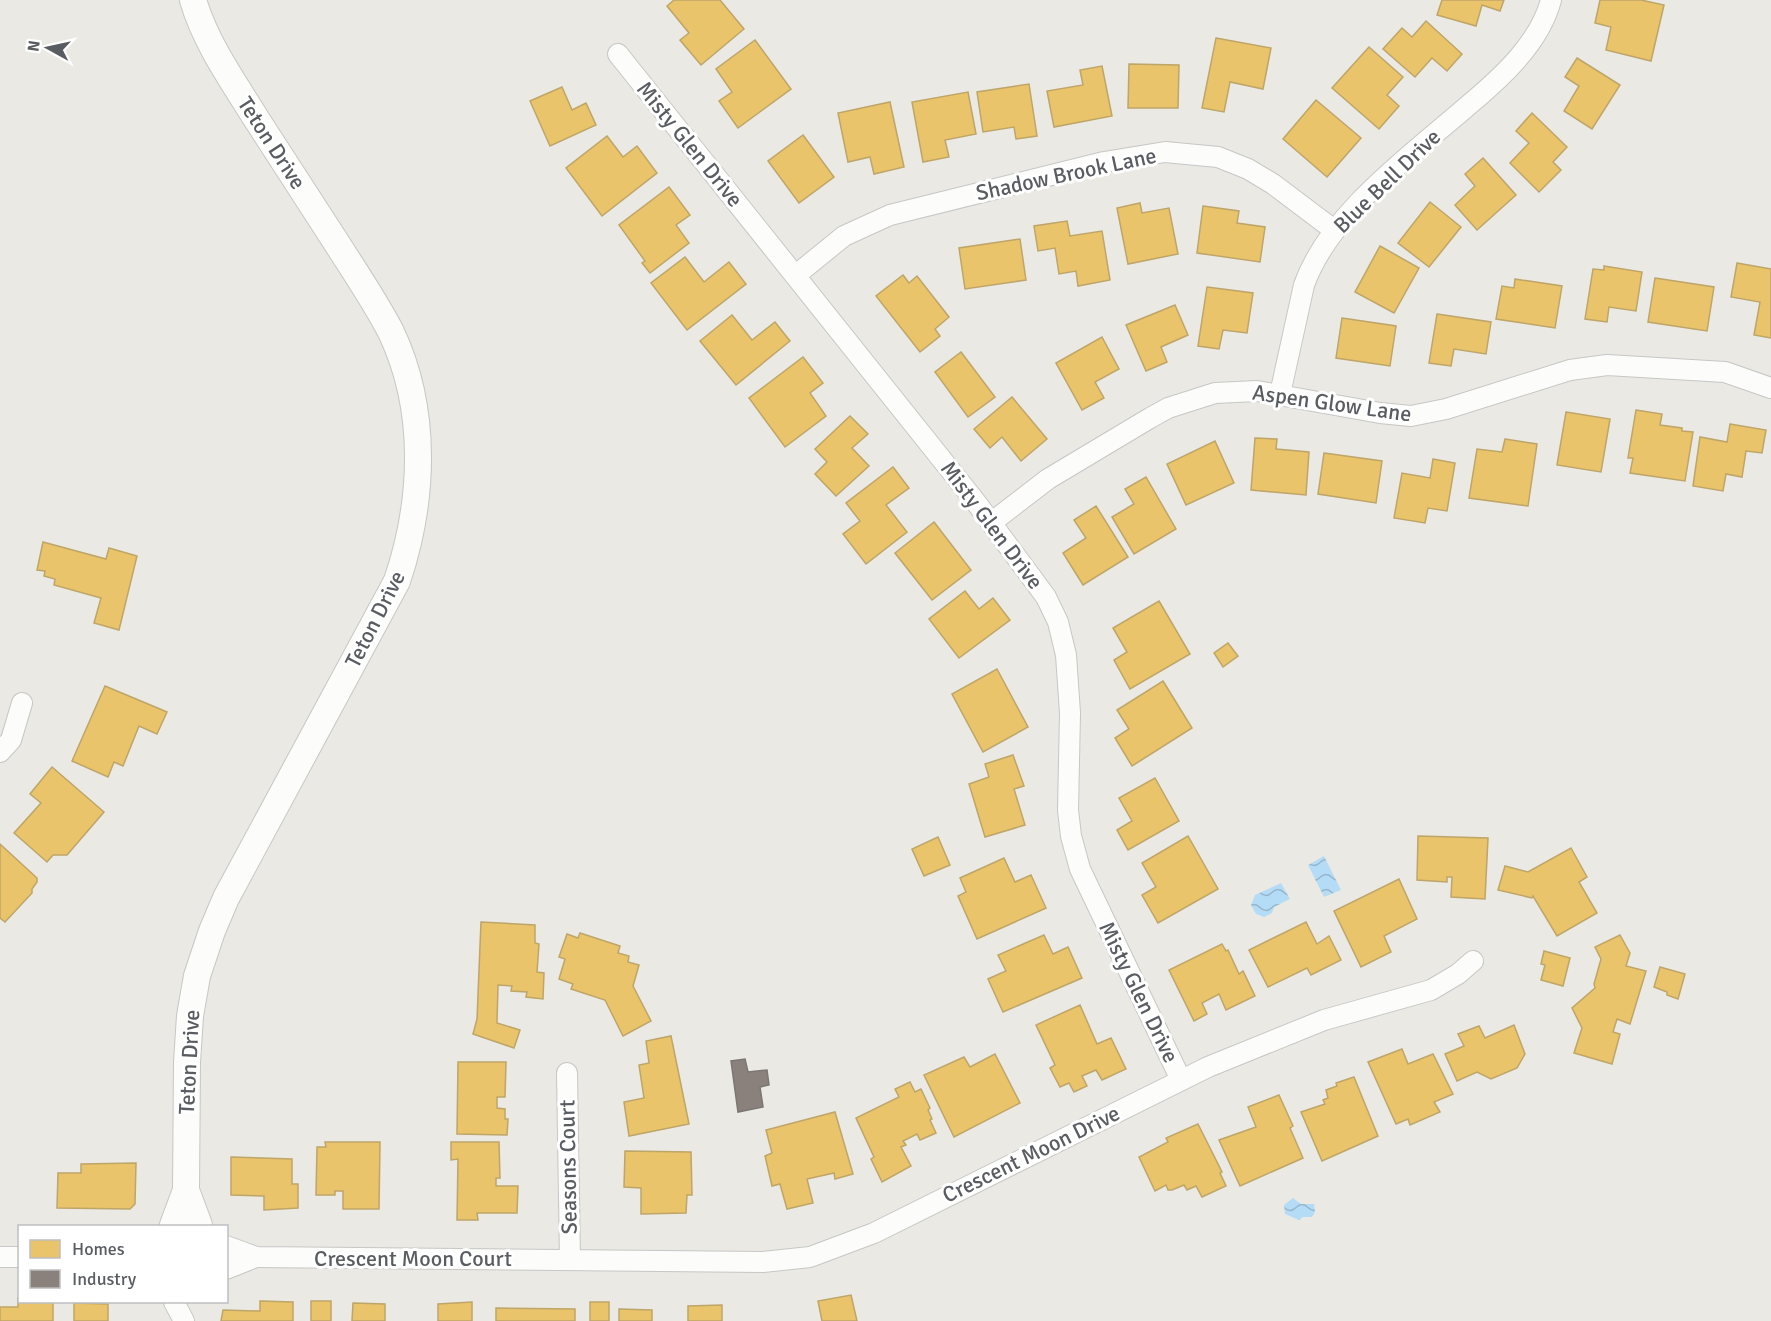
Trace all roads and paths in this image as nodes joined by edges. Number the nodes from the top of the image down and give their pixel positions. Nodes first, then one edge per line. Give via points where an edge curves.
1 (193, 0) edge
2 (1551, 0) edge
3 (618, 54) dead end
4 (1334, 230) junction
5 (796, 275) junction
6 (1771, 388) edge
7 (1280, 394) junction
8 (992, 522) junction
9 (22, 703) dead end
10 (0, 752) edge
11 (1473, 961) dead end
12 (567, 1073) dead end
13 (1181, 1080) junction
14 (186, 1190) junction
15 (171, 1225) edge
16 (176, 1225) edge
17 (196, 1225) edge
18 (201, 1225) edge
19 (228, 1247) edge
20 (0, 1257) edge
21 (18, 1257) edge
22 (256, 1257) junction
23 (570, 1260) junction
24 (228, 1268) edge
25 (175, 1303) edge
26 (192, 1303) edge
27 (185, 1321) edge

1 - 14 street, Teton Drive via 214,53 391,333 411,395 419,463 411,536 397,581 226,898 200,966 188,1039
2 - 4 street, Blue Bell Drive via 1534,36 1499,79 1376,186
3 - 5 street, Misty Glen Drive
4 - 5 street, Shadow Brook Lane via 1273,184 1241,166 1218,157 1165,152 1104,162 890,215 844,236
4 - 7 street, Blue Bell Drive via 1316,256 1304,285
5 - 8 street, Misty Glen Drive
6 - 7 street, Aspen Glow Lane via 1725,372 1607,365 1570,370 1446,409 1411,416
7 - 8 street, Aspen Glow Lane via 1215,393 1168,408 1048,479
8 - 13 street, Misty Glen Drive via 1041,589 1058,622 1069,682 1068,810 1075,853
9 - 10 street via 11,740
11 - 13 street, Crescent Moon Drive via 1431,990 1324,1020
12 - 23 street, Seasons Court
13 - 23 street, Crescent Moon Drive via 874,1233 810,1257 763,1262
14 - 15 street, Teton Drive
14 - 18 street, Teton Drive
16 - 17 street
19 - 22 street, Crescent Moon Court
20 - 21 street
22 - 23 street, Crescent Moon Court
22 - 24 street, Crescent Moon Court
25 - 27 street
26 - 27 street

